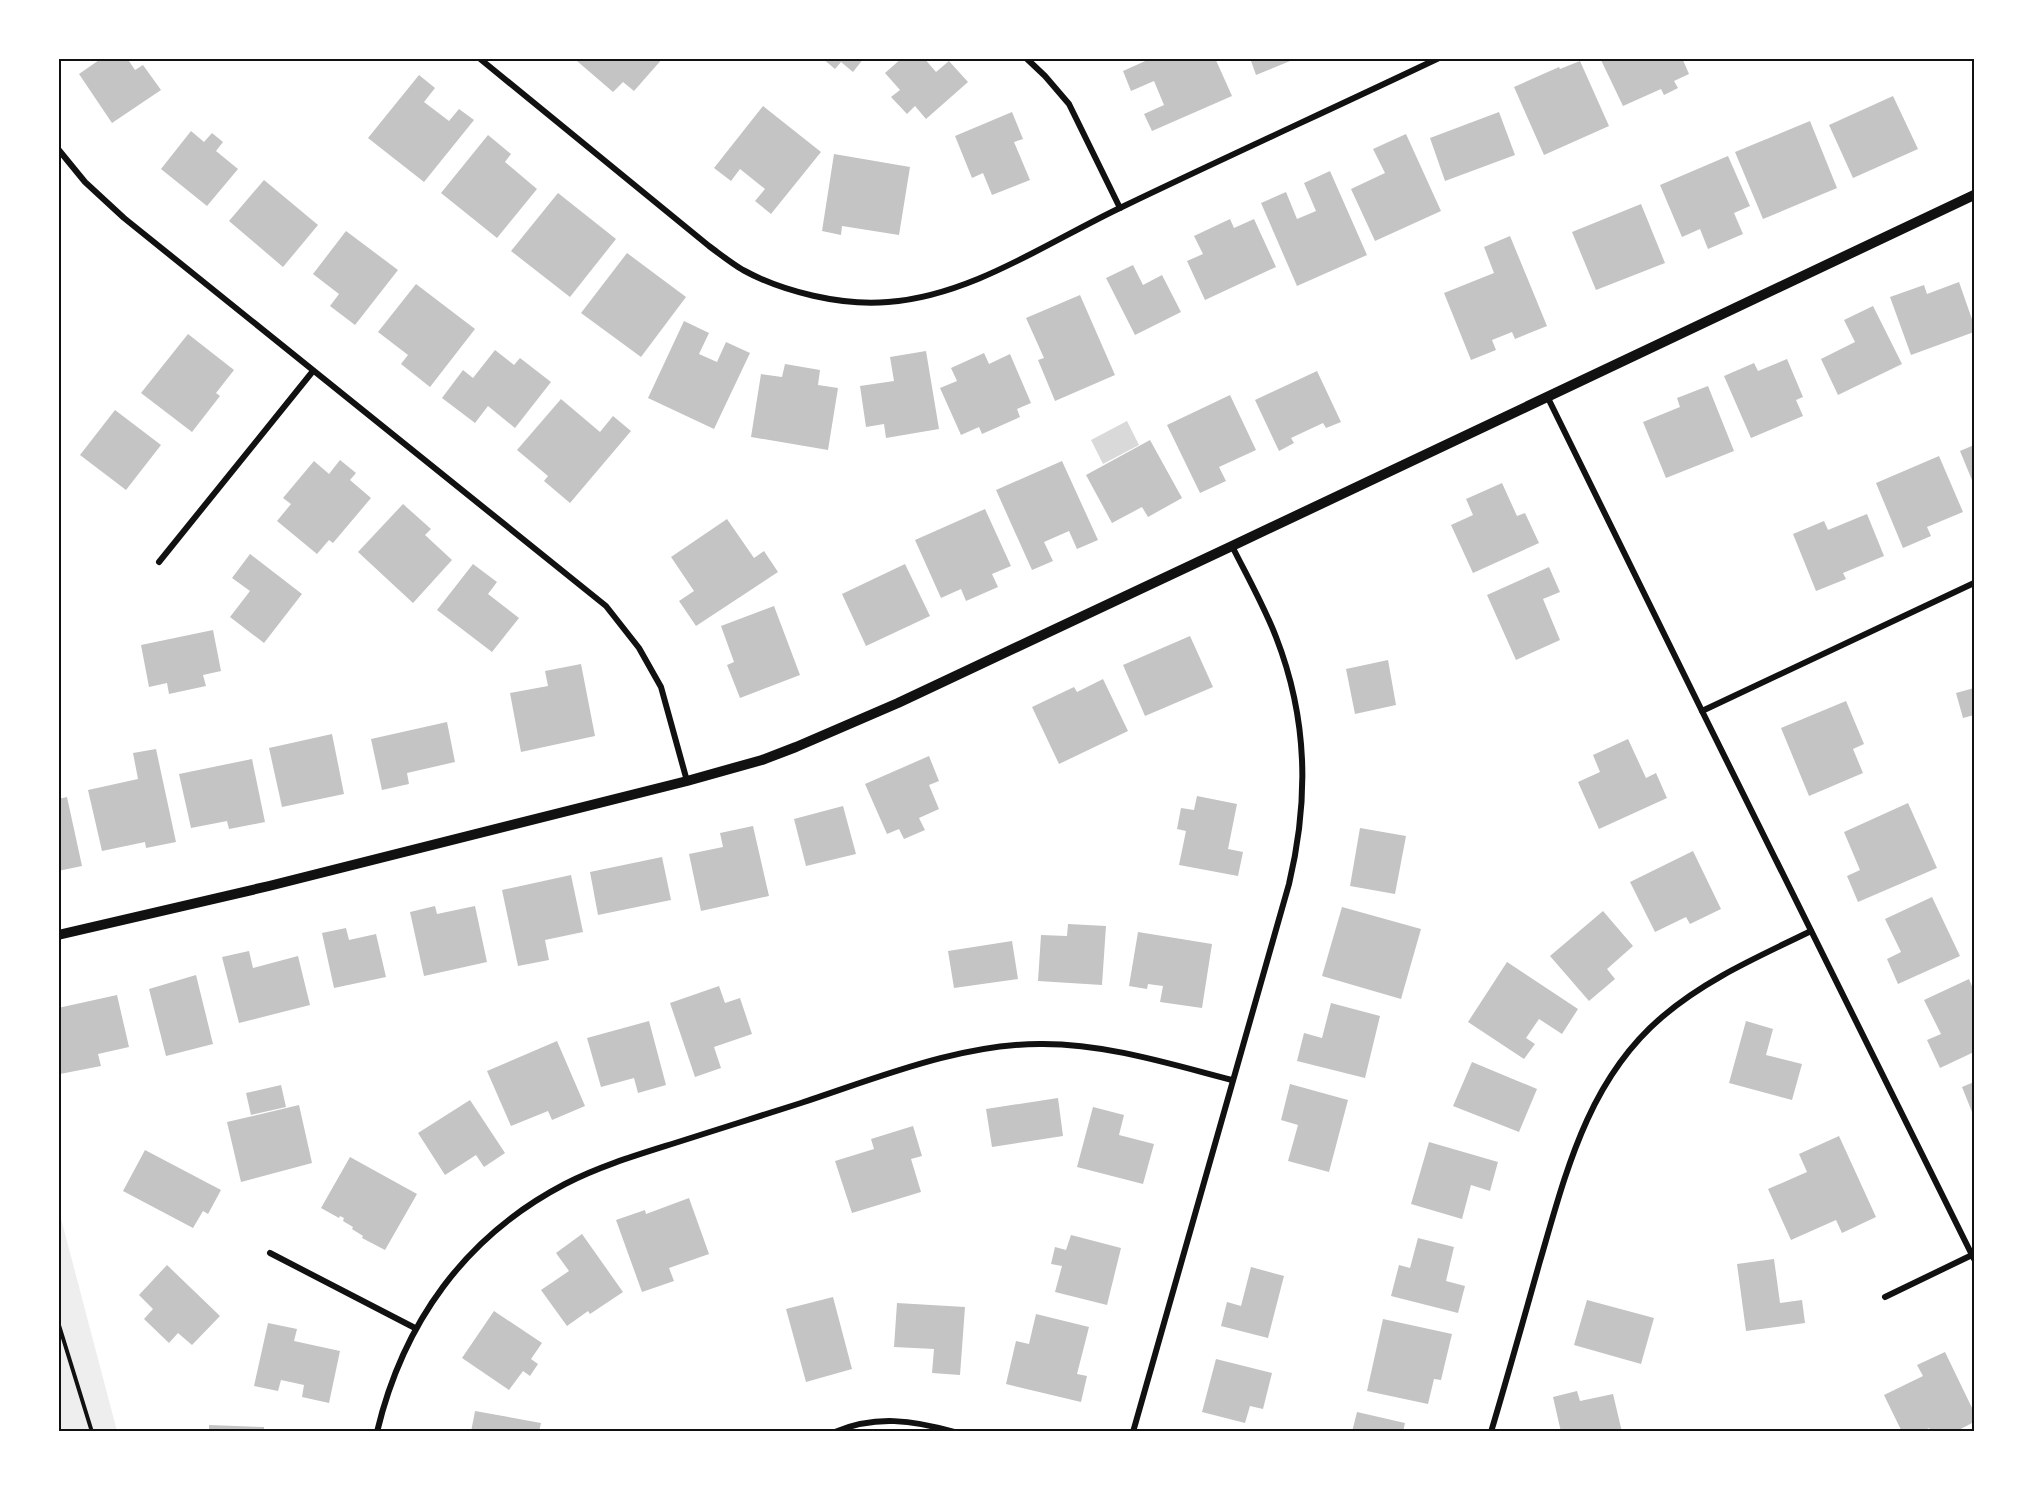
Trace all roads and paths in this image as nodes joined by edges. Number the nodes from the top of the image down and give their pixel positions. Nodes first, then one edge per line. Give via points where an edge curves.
1 (478, 58) edge
2 (1026, 58) edge
3 (1440, 58) edge
4 (58, 148) edge
5 (1974, 195) edge
6 (1120, 208) junction
7 (313, 371) junction
8 (1547, 396) junction
9 (1232, 546) junction
10 (159, 562) dead end
11 (1974, 583) edge
12 (1701, 711) junction
13 (687, 781) junction
14 (1811, 931) junction
15 (58, 935) edge
16 (1232, 1080) junction
17 (270, 1253) dead end
18 (1973, 1257) edge
19 (1885, 1298) dead end
20 (58, 1322) edge
21 (415, 1328) junction
22 (92, 1431) edge
23 (377, 1431) edge
24 (835, 1431) edge
25 (954, 1431) edge
26 (1132, 1431) edge
27 (1491, 1431) edge

1 - 6 street via 726,258 762,279 807,294 886,302 935,294 988,274
2 - 6 street via 1069,104
3 - 6 street
4 - 7 street via 104,201
5 - 8 street
7 - 10 street
7 - 13 street via 612,612 661,687
8 - 9 street
8 - 12 street
9 - 13 street via 796,747
9 - 16 street via 1283,657 1302,744 1304,786 1289,884
11 - 12 street
12 - 14 street
13 - 15 street
14 - 18 street
14 - 27 street via 1692,993 1645,1032 1616,1067 1573,1152
16 - 21 street via 1107,1049 1052,1044 992,1048 909,1068 614,1163 565,1184 523,1210 466,1259
16 - 26 street
17 - 21 street
18 - 19 street
20 - 22 path
21 - 23 street via 393,1375
24 - 25 street via 868,1422 897,1420

